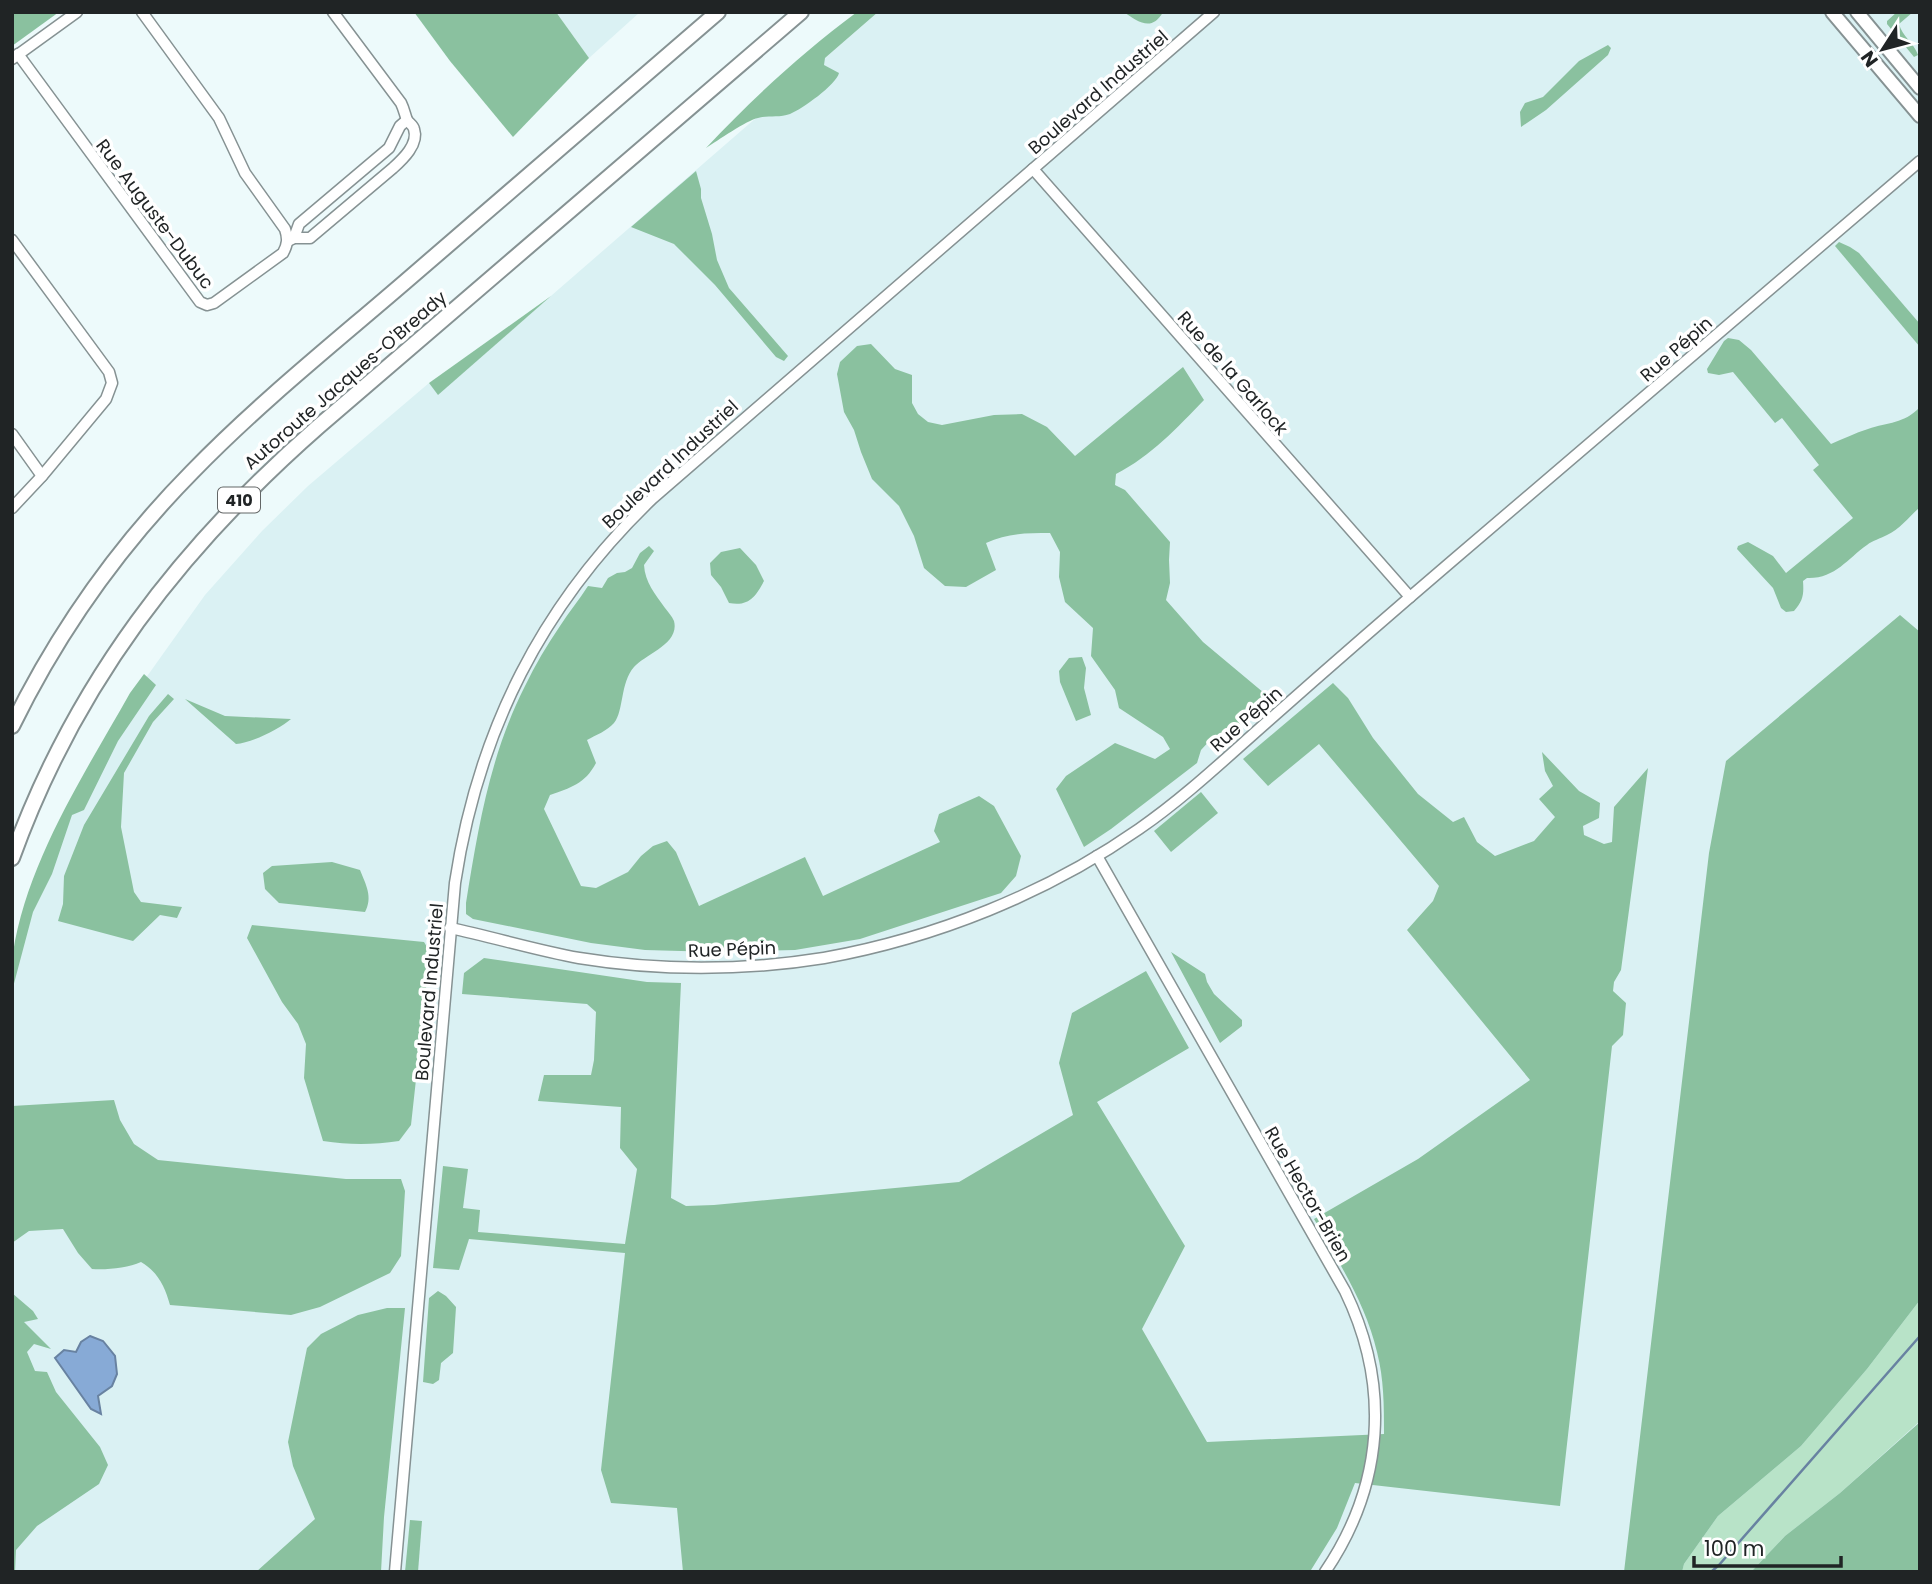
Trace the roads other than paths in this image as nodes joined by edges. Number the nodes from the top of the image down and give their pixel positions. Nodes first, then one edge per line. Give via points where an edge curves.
1 (76, 12) edge
2 (142, 12) edge
3 (333, 12) edge
4 (716, 12) edge
5 (802, 12) edge
6 (1214, 12) edge
7 (1832, 12) edge
8 (1857, 12) edge
9 (15, 57) edge
10 (1920, 88) edge
11 (1920, 116) edge
12 (407, 120) junction
13 (1920, 161) edge
14 (1033, 169) junction
15 (12, 240) edge
16 (291, 240) junction
17 (12, 433) edge
18 (42, 476) junction
19 (12, 508) edge
20 (1410, 597) junction
21 (12, 726) edge
22 (1097, 856) junction
23 (12, 858) edge
24 (450, 928) junction
25 (395, 1572) edge
26 (1325, 1572) edge

1 - 9 street
2 - 16 street via 219,118 245,173
3 - 12 street via 401,103
4 - 21 highway, Autoroute Jacques-O'Bready via 277,392 190,474 96,586
5 - 23 highway, Autoroute Jacques-O'Bready / 410 via 319,426 221,519 152,601 90,692 46,776
6 - 14 street, Boulevard Industriel
7 - 11 main road
8 - 10 main road
9 - 16 street, Rue Auguste-Dubuc via 200,302 214,303 283,253
12 - 16 street, Rue Auguste-Dubuc via 389,148 299,224
12 - 16 street via 414,127 415,138 403,158 310,238
13 - 20 street, Rue Pépin
14 - 20 street, Rue de la Garlock
14 - 24 street, Boulevard Industriel via 669,482 588,568 526,663 490,743 466,827
15 - 18 street via 109,372 112,383 106,399
17 - 18 street
18 - 19 street
20 - 22 street, Rue Pépin via 1192,788
22 - 24 street, Rue Pépin via 943,928 800,961 638,965 552,953
22 - 26 street, Rue Hector-Brien via 1345,1292 1364,1338 1375,1399 1371,1464 1355,1517
24 - 25 street, Boulevard Industriel

